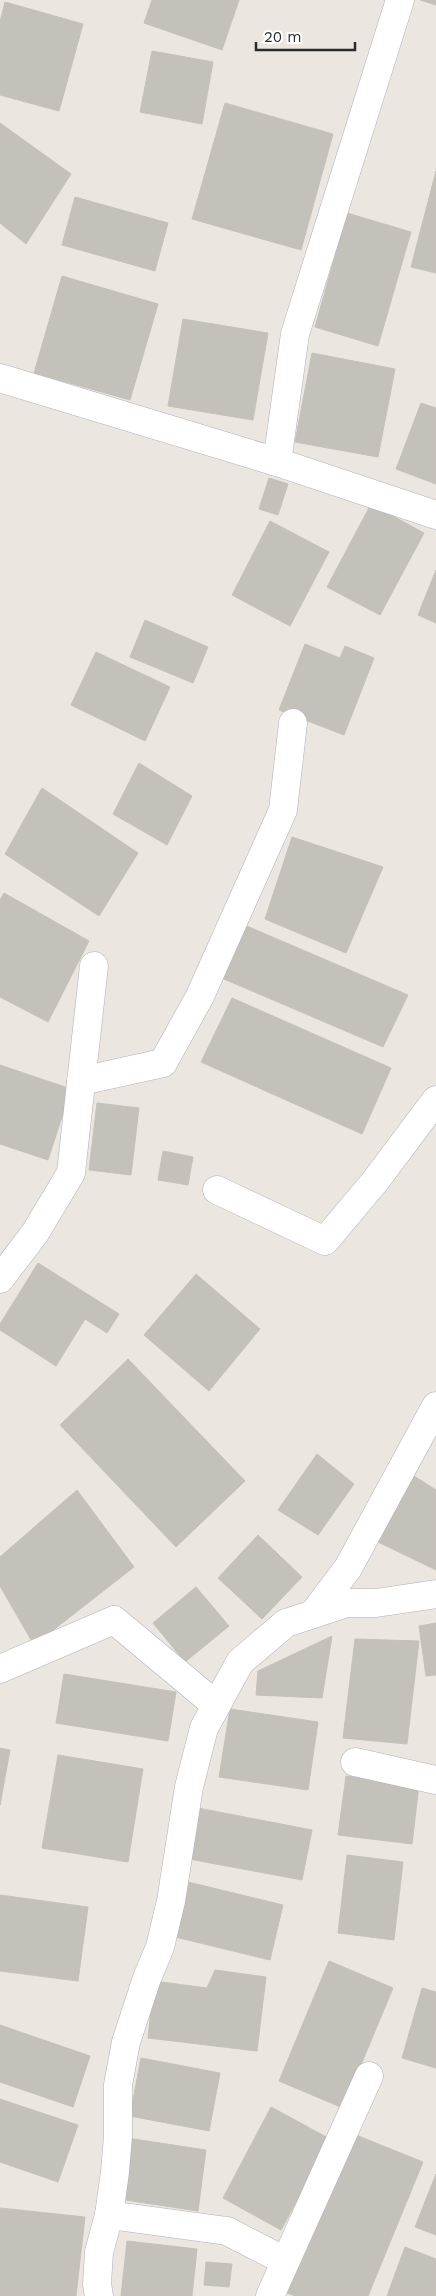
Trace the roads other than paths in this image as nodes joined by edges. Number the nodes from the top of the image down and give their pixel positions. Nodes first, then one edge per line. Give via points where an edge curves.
1 (400, 0) edge
2 (0, 378) edge
3 (277, 462) junction
4 (436, 515) edge
5 (293, 723) dead end
6 (94, 966) dead end
7 (81, 1081) junction
8 (436, 1100) edge
9 (217, 1190) dead end
10 (0, 1279) edge
11 (436, 1406) edge
12 (436, 1594) edge
13 (314, 1613) junction
14 (0, 1670) edge
15 (216, 1705) junction
16 (355, 1762) dead end
17 (436, 1780) edge
18 (369, 2076) dead end
19 (109, 2215) junction
20 (285, 2261) junction
21 (99, 2296) edge
22 (270, 2296) edge

1 - 3 street via 296,334
2 - 3 street
3 - 4 street
5 - 7 street via 283,810 200,996 163,1063
6 - 7 street
7 - 10 street via 71,1172 35,1233
8 - 9 street via 326,1241
11 - 13 street via 348,1568
12 - 13 street via 376,1603 347,1602
13 - 15 street via 286,1623 240,1662
14 - 15 street via 114,1620
15 - 19 street via 204,1728 189,1787 171,1901 160,1947 146,1978 126,2042 118,2085 118,2136
16 - 17 street
18 - 20 street
19 - 20 street via 227,2231
19 - 21 street via 99,2252
20 - 22 street

